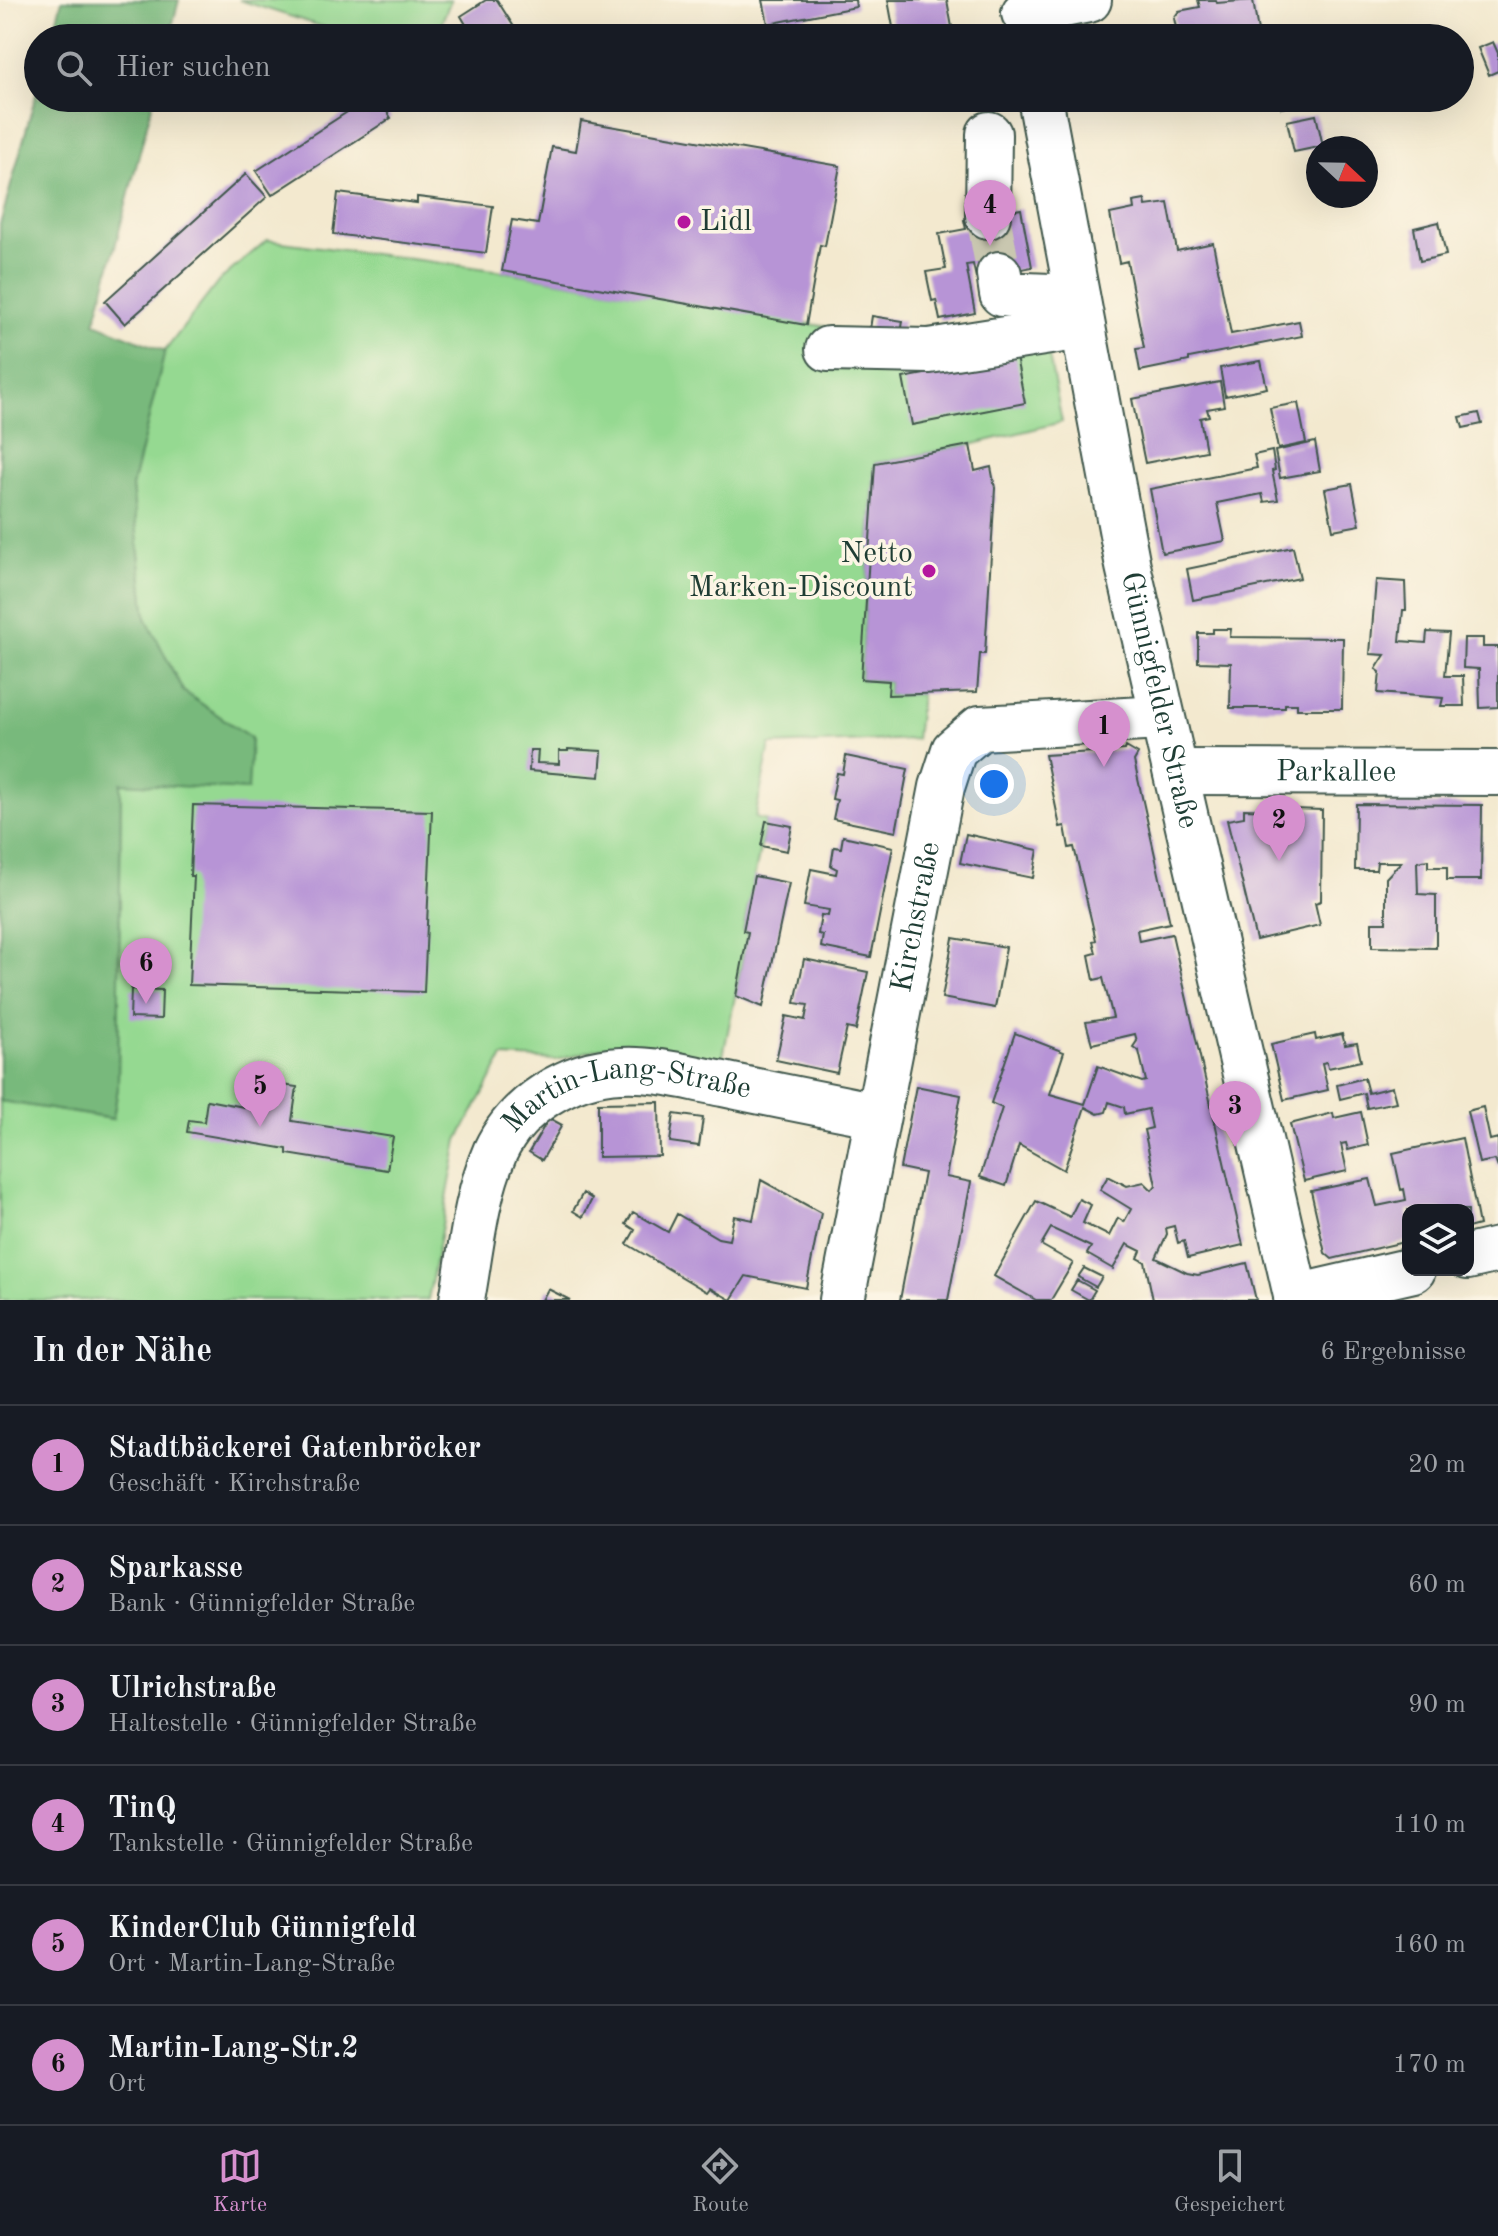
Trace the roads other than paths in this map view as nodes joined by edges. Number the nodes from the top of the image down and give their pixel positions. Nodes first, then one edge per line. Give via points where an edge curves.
1 (1089, 0) edge
2 (1025, 17) edge
3 (1043, 112) edge
4 (989, 134) dead end
5 (988, 216) tunnel mouth
6 (999, 274) tunnel mouth
7 (1080, 312) junction
8 (828, 349) dead end
9 (1162, 718) junction
10 (1176, 772) junction
11 (1498, 773) edge
12 (877, 1115) junction
13 (1498, 1250) edge
14 (1474, 1256) edge
15 (1402, 1273) edge
16 (1296, 1298) edge
17 (462, 1300) edge
18 (842, 1300) edge

1 - 2 street
3 - 7 street, Günnigfelder Straße
4 - 5 street
6 - 7 street via 1002,294
7 - 8 street via 929,351
7 - 9 street, Günnigfelder Straße
9 - 10 street, Günnigfelder Straße
9 - 12 street, Kirchstraße via 980,728 954,750 942,787
10 - 11 street, Parkallee
10 - 16 street, Günnigfelder Straße
12 - 17 street, Martin-Lang-Straße via 674,1056 566,1082 514,1123 496,1151 479,1201
12 - 18 street, Kirchstraße
13 - 14 street
15 - 16 street

